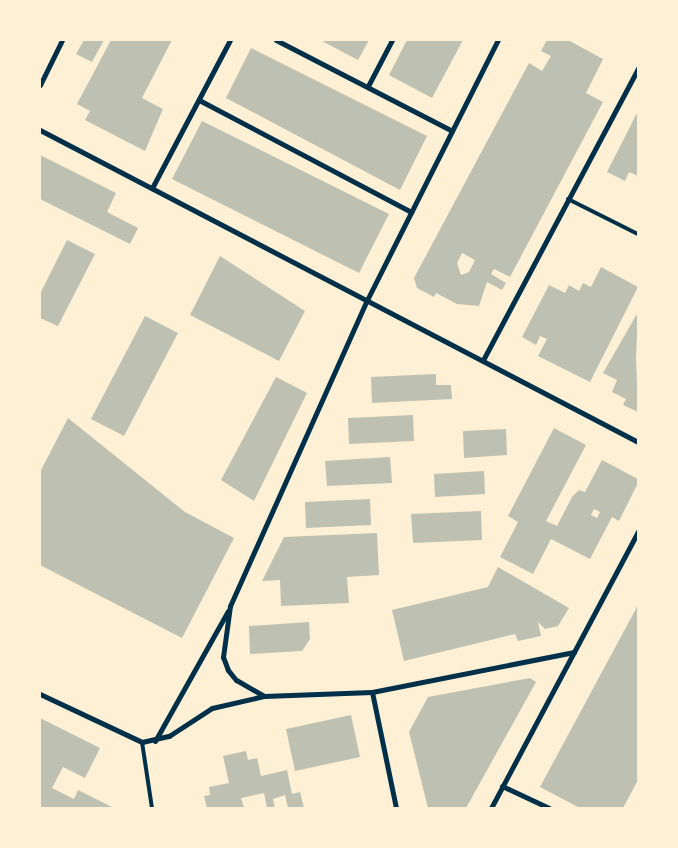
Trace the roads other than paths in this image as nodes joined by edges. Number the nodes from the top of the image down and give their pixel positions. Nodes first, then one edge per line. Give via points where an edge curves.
1 (62, 40) edge
2 (230, 40) edge
3 (276, 40) edge
4 (291, 40) edge
5 (392, 40) edge
6 (498, 40) edge
7 (288, 46) junction
8 (638, 68) edge
9 (40, 85) edge
10 (368, 86) junction
11 (199, 100) junction
12 (40, 130) edge
13 (452, 131) junction
14 (152, 188) junction
15 (568, 199) junction
16 (411, 212) junction
17 (638, 234) edge
18 (367, 300) junction
19 (483, 360) junction
20 (638, 442) edge
21 (638, 531) edge
22 (230, 606) junction
23 (574, 652) junction
24 (372, 692) junction
25 (40, 694) edge
26 (264, 696) junction
27 (142, 742) junction
28 (154, 742) junction
29 (502, 786) junction
30 (152, 808) edge
31 (396, 808) edge
32 (491, 808) edge
33 (549, 808) edge

1 - 9 street
2 - 11 street
3 - 7 street
4 - 7 street
5 - 10 street
6 - 13 street
7 - 10 street
8 - 15 street
10 - 13 street
11 - 14 street
11 - 16 street
12 - 14 street
13 - 16 street
14 - 18 street
15 - 17 lane
15 - 19 street
16 - 18 street
18 - 19 street
18 - 22 street
19 - 20 street
21 - 23 street
22 - 26 street via 223,657 236,680
22 - 28 street
23 - 24 street
23 - 29 street
24 - 26 street
24 - 31 street
25 - 27 street
26 - 28 street via 212,708
27 - 28 street
27 - 30 lane
29 - 32 street
29 - 33 street

